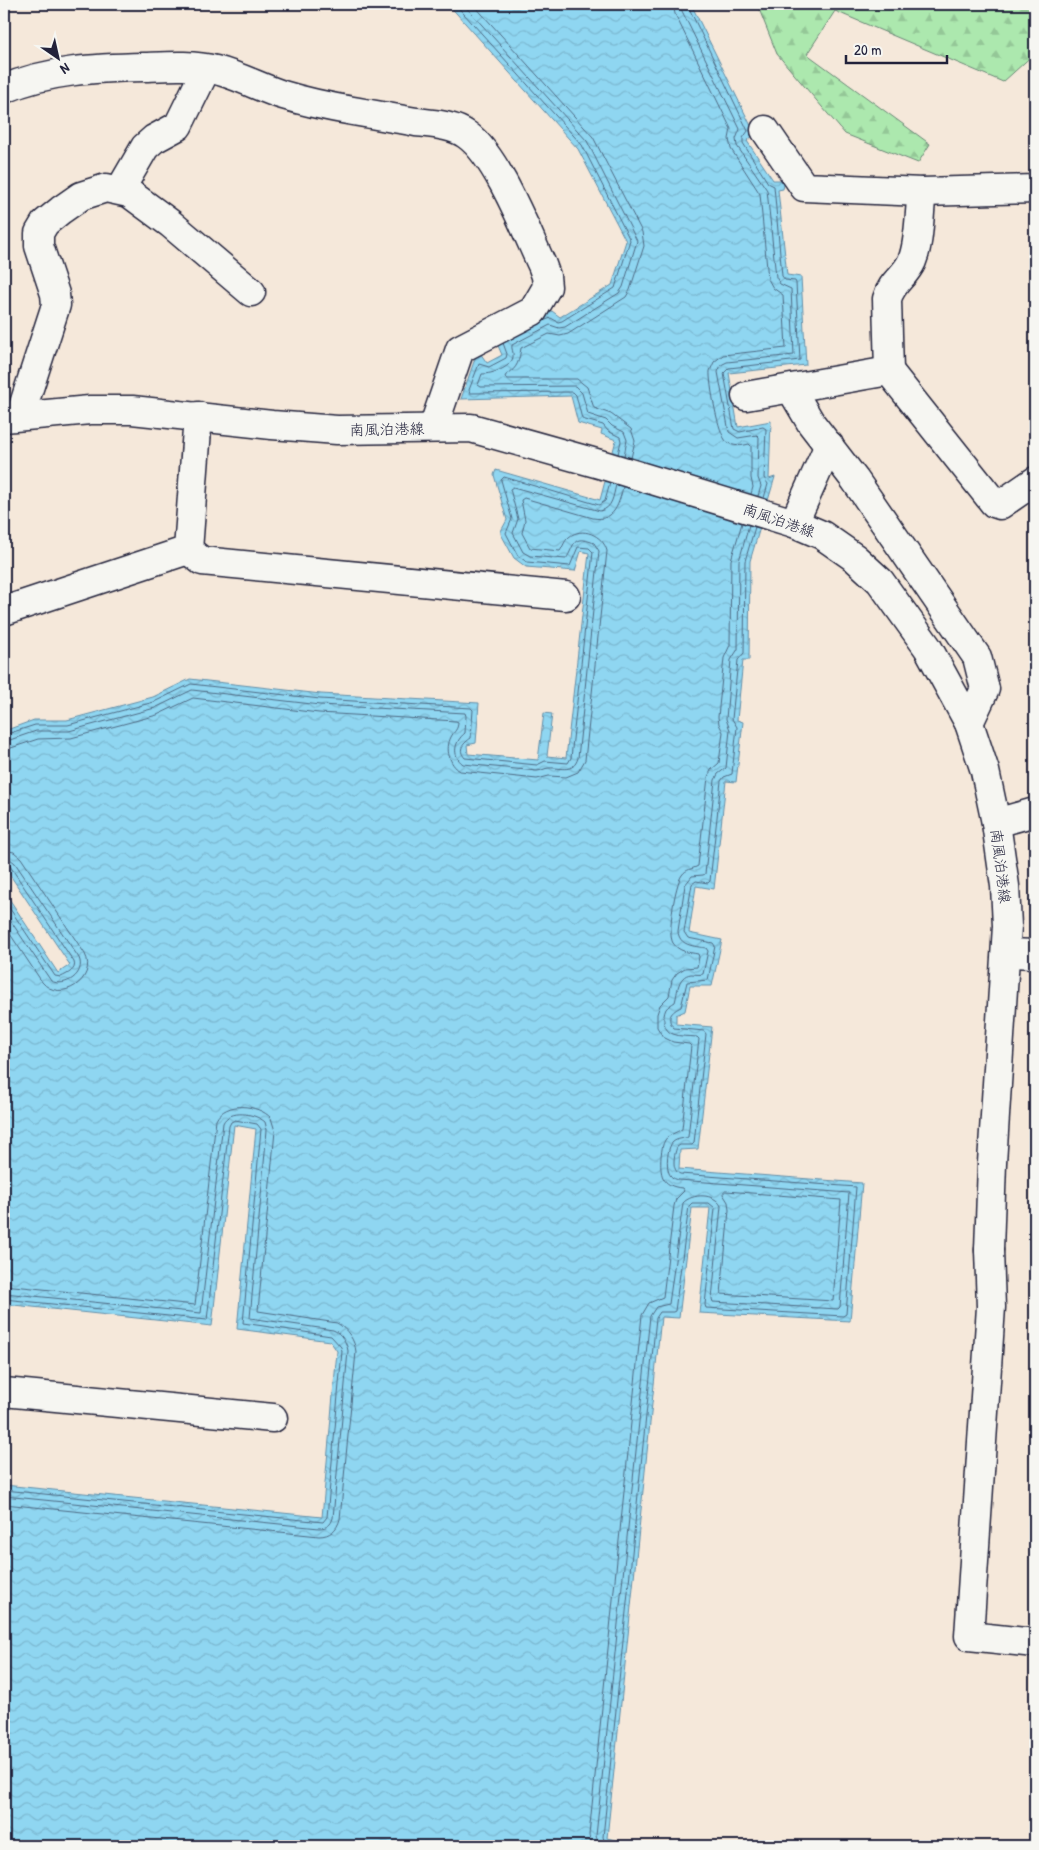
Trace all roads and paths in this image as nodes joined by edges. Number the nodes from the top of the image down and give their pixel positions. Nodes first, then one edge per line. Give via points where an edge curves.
1 (206, 69) junction
2 (4, 89) edge
3 (765, 130) dead end
4 (1035, 189) edge
5 (120, 190) junction
6 (922, 192) junction
7 (251, 292) dead end
8 (889, 371) junction
9 (791, 388) junction
10 (746, 396) dead end
11 (198, 416) junction
12 (12, 417) edge
13 (432, 428) junction
14 (829, 445) junction
15 (1034, 485) edge
16 (786, 520) junction
17 (188, 550) junction
18 (566, 596) dead end
19 (4, 611) edge
20 (969, 723) junction
21 (1035, 812) edge
22 (996, 823) junction
23 (1007, 953) junction
24 (1035, 954) edge
25 (4, 1392) edge
26 (273, 1418) dead end
27 (1035, 1643) edge

1 - 2 street via 188,65 88,68 51,74
1 - 5 street via 178,126 145,147
1 - 13 street via 312,103 454,128 468,135 500,176 542,265 546,287 533,310 460,349
3 - 6 street via 804,187
4 - 6 street
5 - 7 street via 129,193 170,224
5 - 12 street via 106,188 81,196 45,223 39,233 39,246 56,305
6 - 8 street via 915,254 911,264 890,289 887,299
8 - 9 street
8 - 15 street via 994,504 1000,505
9 - 10 street
9 - 14 street
11 - 12 street, 南風泊港線 via 90,410
11 - 13 street, 南風泊港線 via 337,430
11 - 17 street
13 - 16 street, 南風泊港線 via 471,428
14 - 16 street
14 - 20 street via 976,657 985,689
16 - 20 street, 南風泊港線 via 822,535 880,581 928,648
17 - 18 street via 202,561
17 - 19 street
20 - 22 street, 南風泊港線 via 985,771
21 - 22 street
22 - 23 street, 南風泊港線 via 1005,886
23 - 24 street
23 - 27 street, 南風泊港線 via 992,1163 991,1307 969,1636
25 - 26 street

